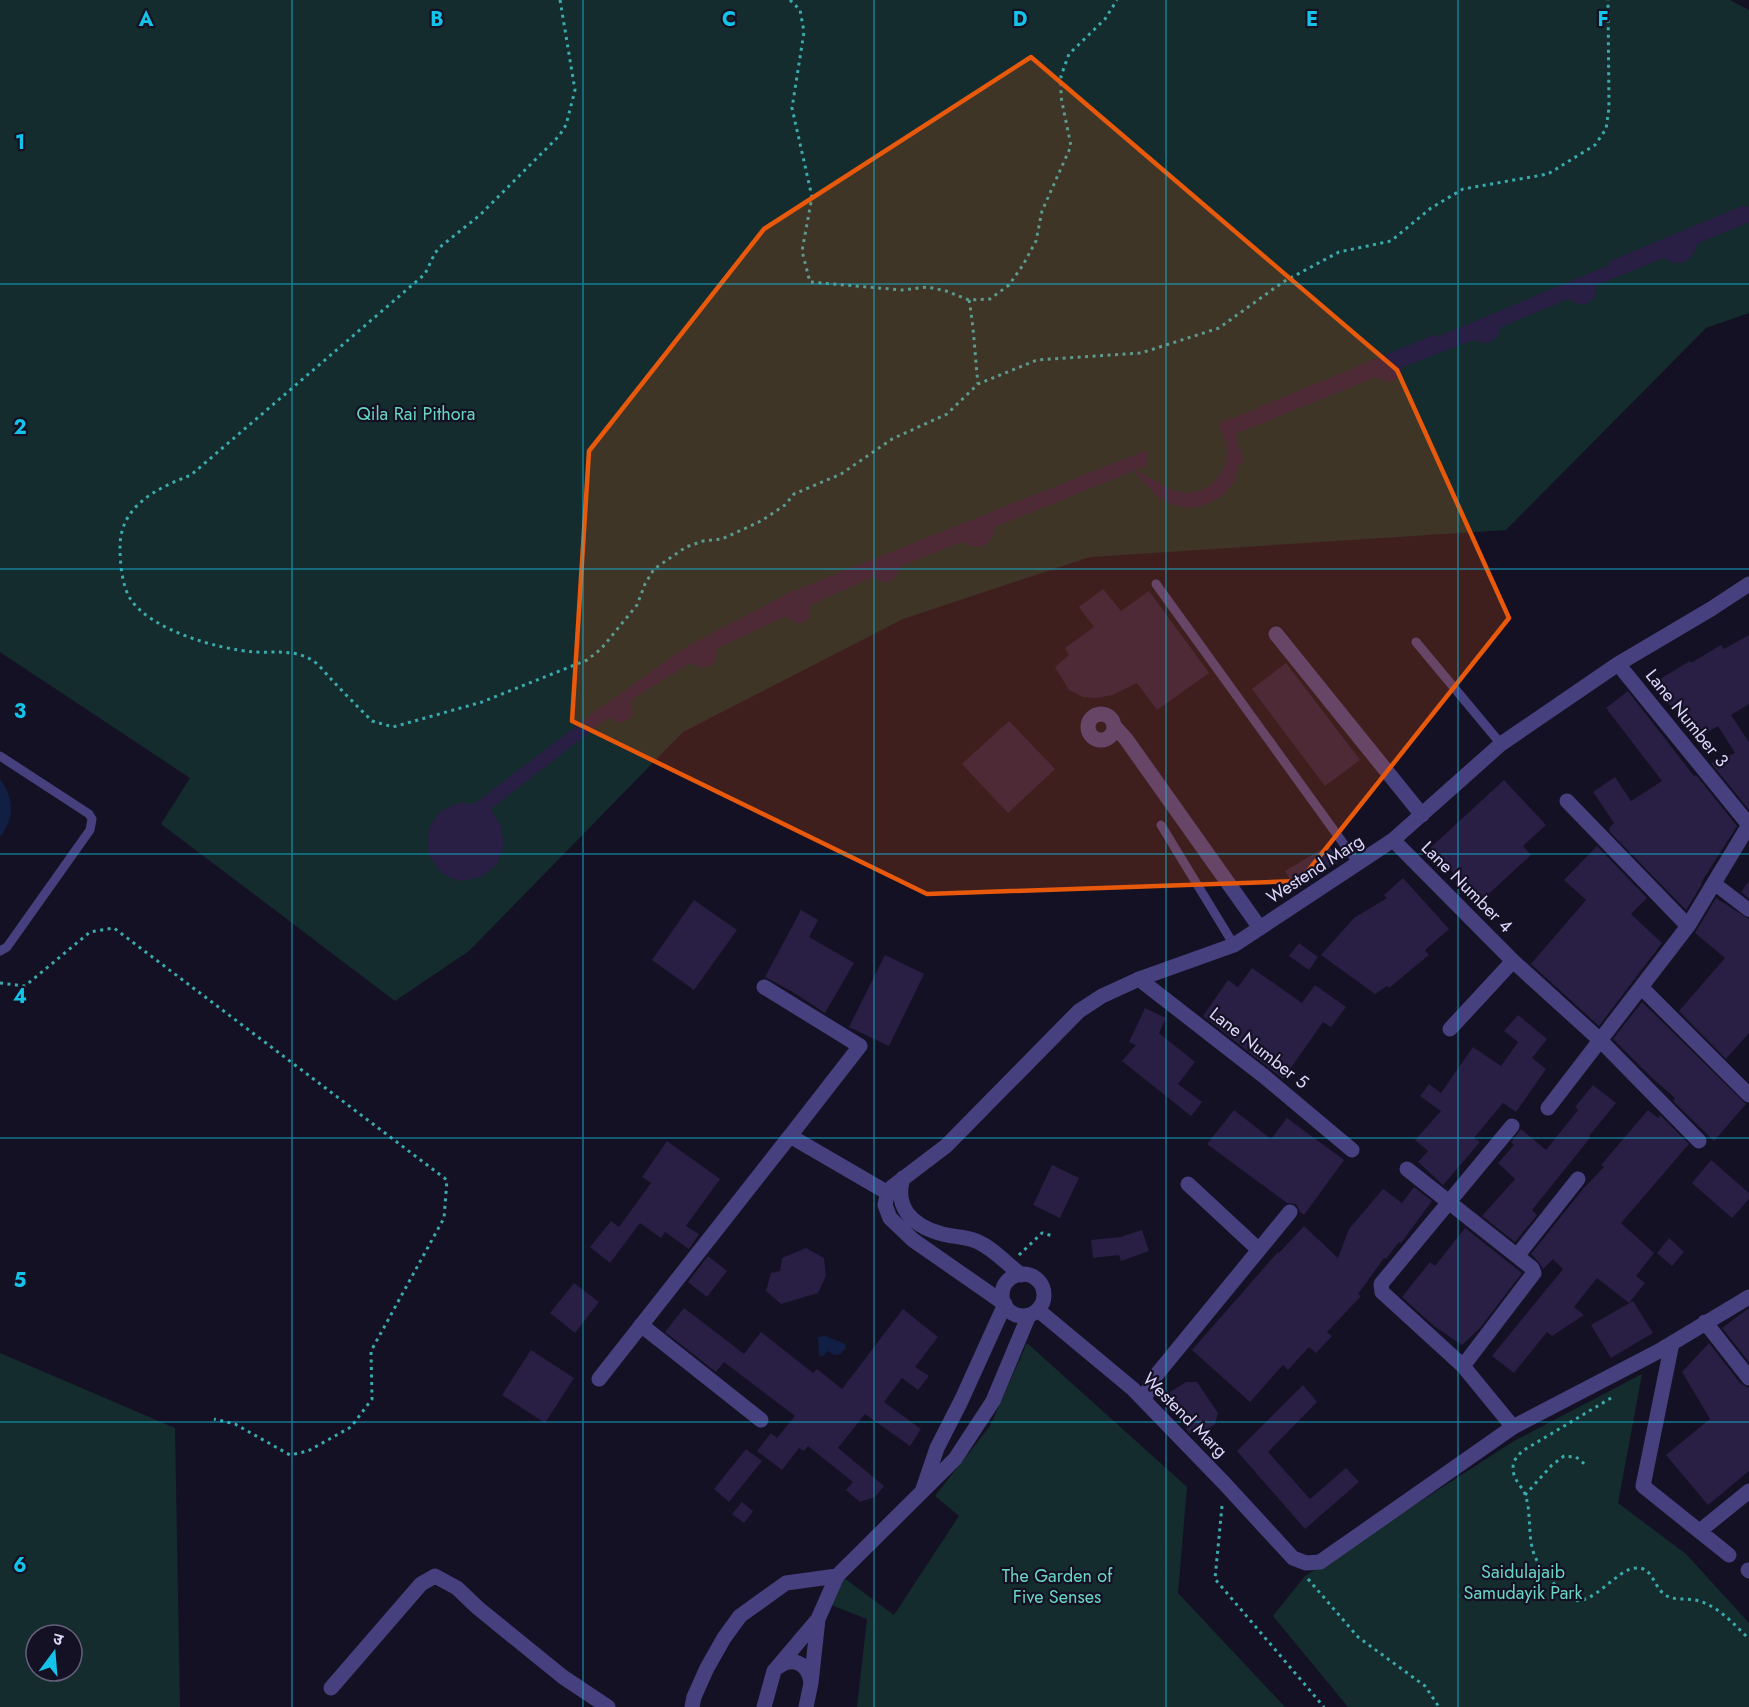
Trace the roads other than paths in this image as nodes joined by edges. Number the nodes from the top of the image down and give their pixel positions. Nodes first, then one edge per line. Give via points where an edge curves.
1 (1156, 584) dead end
2 (1749, 584) edge
3 (1276, 634) dead end
4 (1416, 642) dead end
5 (1618, 664) junction
6 (1115, 727) dead end
7 (1501, 744) junction
8 (0, 756) edge
9 (1567, 801) dead end
10 (1422, 815) junction
11 (1161, 825) dead end
12 (1749, 825) edge
13 (1393, 840) junction
14 (1359, 865) junction
15 (1715, 884) junction
16 (1749, 910) edge
17 (1688, 926) junction
18 (1260, 928) junction
19 (1234, 945) junction
20 (0, 951) edge
21 (1513, 961) junction
22 (1139, 980) junction
23 (764, 987) dead end
24 (1641, 987) junction
25 (1450, 1029) dead end
26 (1600, 1041) junction
27 (1749, 1095) edge
28 (1548, 1108) dead end
29 (1512, 1126) dead end
30 (790, 1136) junction
31 (1699, 1141) dead end
32 (1352, 1150) dead end
33 (1407, 1169) dead end
34 (903, 1178) junction
35 (1578, 1179) dead end
36 (1188, 1184) dead end
37 (888, 1193) junction
38 (1448, 1202) junction
39 (1290, 1212) dead end
40 (1259, 1250) junction
41 (1517, 1256) junction
42 (1015, 1270) junction
43 (1749, 1297) edge
44 (1005, 1304) junction
45 (1033, 1313) junction
46 (1705, 1322) junction
47 (641, 1325) junction
48 (1672, 1343) junction
49 (1463, 1366) junction
50 (1749, 1378) edge
51 (598, 1379) dead end
52 (1144, 1400) junction
53 (761, 1420) dead end
54 (1513, 1427) junction
55 (923, 1489) junction
56 (1749, 1491) edge
57 (1701, 1530) junction
58 (1729, 1555) dead end
59 (837, 1576) junction
60 (818, 1619) junction
61 (774, 1671) junction
62 (811, 1683) junction
63 (331, 1688) dead end
64 (608, 1707) edge
65 (692, 1707) edge
66 (764, 1707) edge
67 (806, 1707) edge

1 - 14 lane
2 - 5 street, Westend Marg
3 - 10 street
4 - 7 lane
5 - 7 street, Westend Marg
5 - 12 street, Lane Number 3
6 - 18 street
7 - 10 street, Westend Marg
8 - 20 lane via 92,819 90,830 7,947
9 - 17 street
10 - 13 street, Westend Marg
11 - 19 lane
12 - 15 street
13 - 14 street, Westend Marg
13 - 21 street, Lane Number 4
14 - 18 street, Westend Marg
15 - 16 street
15 - 17 street
17 - 24 street
18 - 19 street, Westend Marg
19 - 22 street, Westend Marg
21 - 25 street, Lane Number 4
21 - 26 street, Lane Number 4
22 - 32 street, Lane Number 5
22 - 34 street, Westend Marg via 1101,996 1079,1011 946,1146
23 - 30 street via 860,1046
24 - 26 street
24 - 27 street
26 - 28 street
26 - 31 street, Lane Number 4
29 - 38 street
30 - 37 street
30 - 47 street
33 - 38 street
34 - 37 street, Westend Marg
34 - 42 street via 899,1196 908,1215 939,1234 986,1246
35 - 41 street
36 - 40 street
37 - 44 street, Westend Marg via 890,1218 913,1240
38 - 41 street
38 - 49 street via 1380,1287
39 - 40 street
40 - 52 street via 1153,1379
41 - 49 street via 1534,1273
42 - 44 street via 1004,1288
42 - 45 street via 1035,1279 1042,1287 1043,1302
43 - 46 street
44 - 45 street, Westend Marg via 1015,1314
44 - 55 street via 937,1448
45 - 52 street, Westend Marg
45 - 55 street via 993,1401 955,1458
46 - 48 street
46 - 50 street
47 - 51 street
47 - 53 street
48 - 54 street
48 - 57 street via 1643,1486
49 - 54 street
52 - 54 street, Westend Marg via 1293,1558 1306,1563 1320,1562
55 - 59 street
56 - 57 street
57 - 58 street
59 - 60 street
59 - 65 street via 786,1583 740,1616 707,1668
60 - 61 street
60 - 62 street
61 - 62 street via 788,1661 797,1662 805,1666
61 - 66 street
62 - 67 street
63 - 64 street via 421,1584 435,1576 457,1588 563,1677

